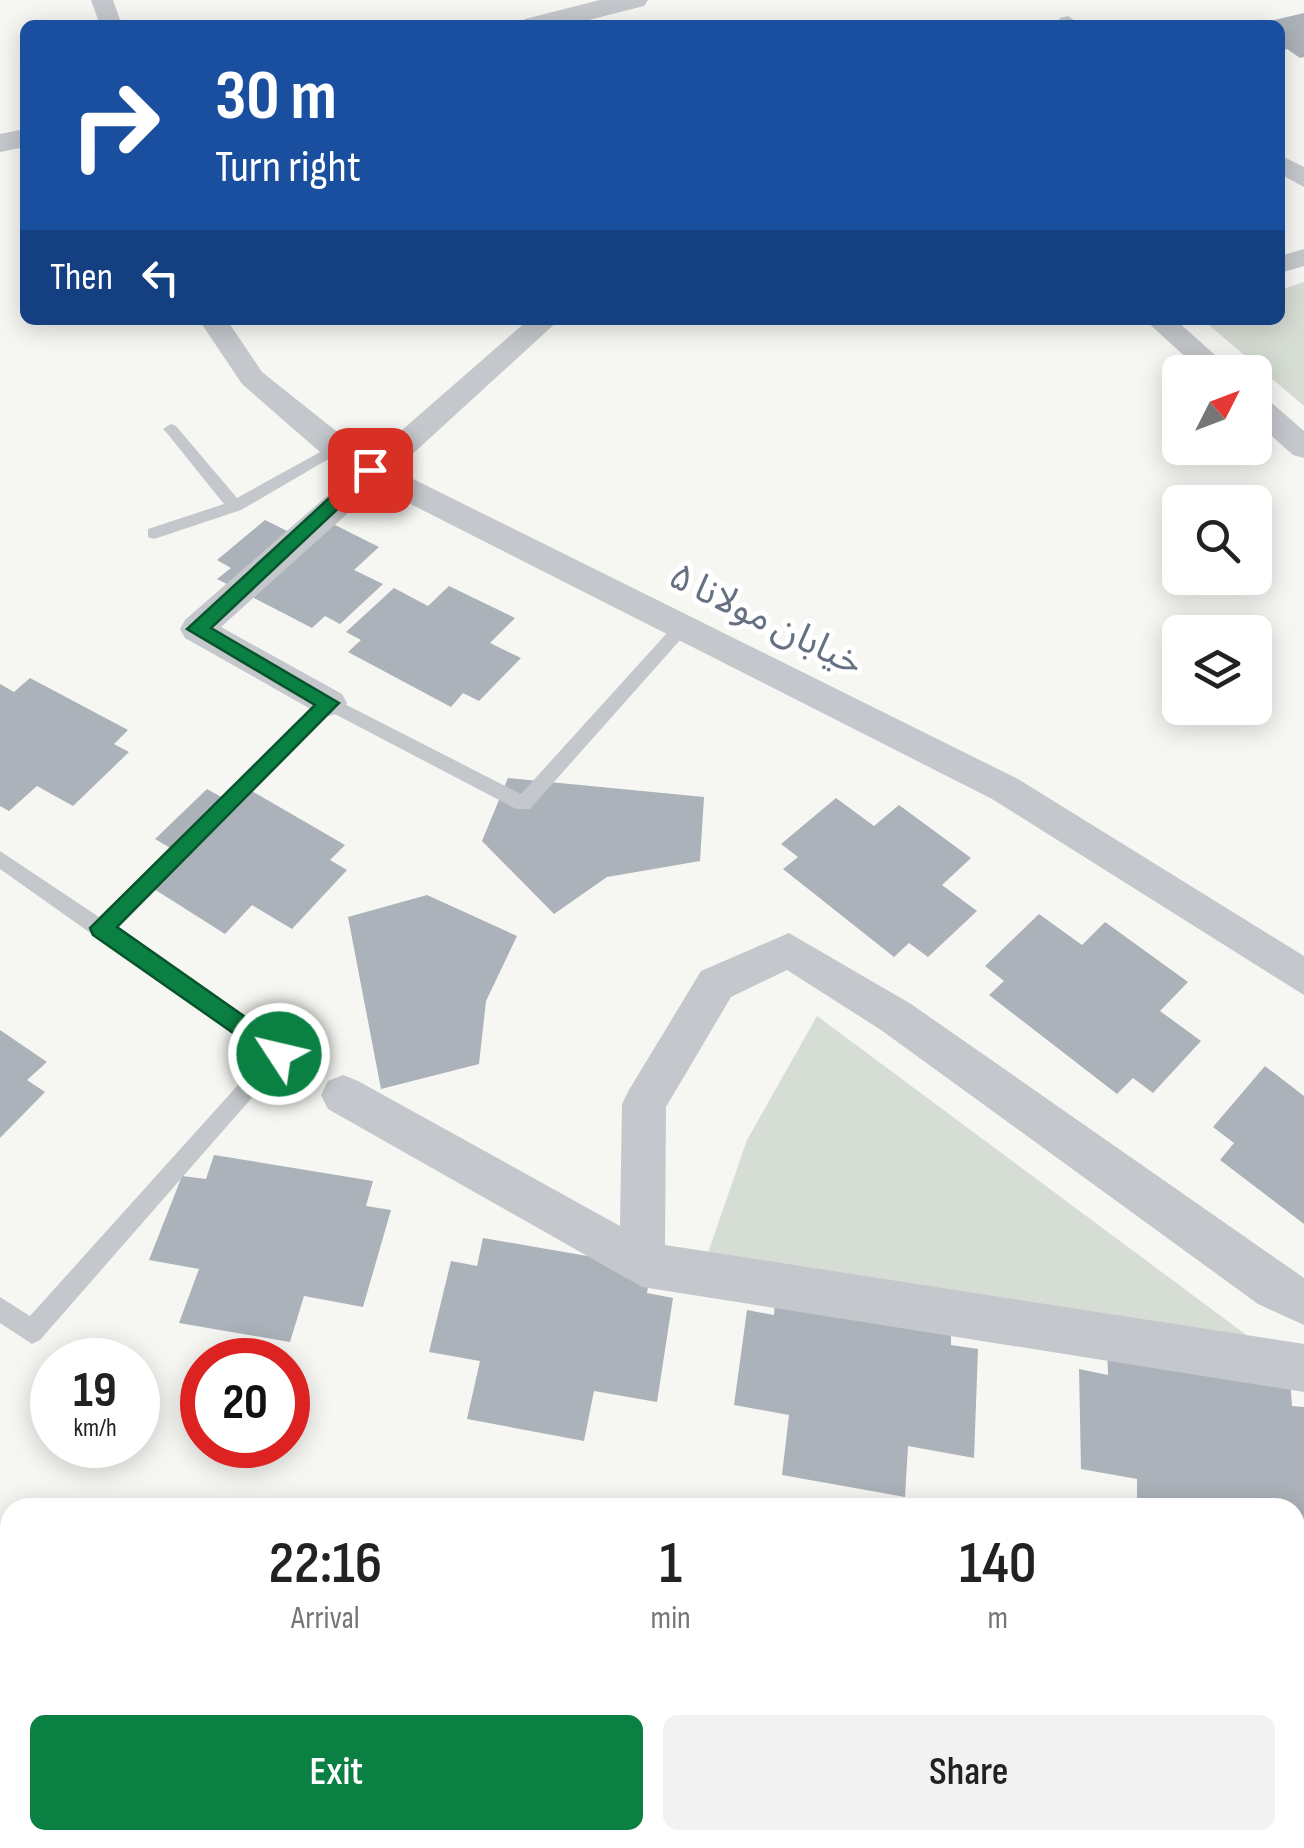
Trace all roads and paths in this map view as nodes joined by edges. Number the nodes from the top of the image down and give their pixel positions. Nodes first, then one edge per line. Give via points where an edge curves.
1 (634, 0) edge
2 (556, 20) edge
3 (216, 325) edge
4 (539, 325) edge
5 (1166, 325) edge
6 (1199, 355) edge
7 (1272, 420) edge
8 (171, 428) dead end
9 (1304, 448) edge
10 (336, 450) junction
11 (370, 470) junction
12 (235, 506) junction
13 (154, 533) dead end
14 (684, 626) junction
15 (329, 703) junction
16 (0, 859) edge
17 (101, 928) junction
18 (1304, 976) edge
19 (343, 1095) dead end
20 (642, 1264) junction
21 (1304, 1302) edge
22 (0, 1309) edge
23 (1304, 1368) edge

1 - 2 street
3 - 10 street, خیابان مولانا ۵ via 252,378
4 - 11 street
5 - 6 street
7 - 9 street
8 - 12 lane
10 - 11 street, خیابان مولانا ۵
10 - 12 lane
11 - 14 street, خیابان مولانا ۵
11 - 15 street via 197,629
12 - 13 lane
14 - 15 lane via 523,804
14 - 18 street, خیابان مولانا ۵ via 1005,790
15 - 17 lane
16 - 17 lane
17 - 22 lane via 279,1054 32,1332
19 - 20 street
20 - 21 street via 644,1104 716,984 788,950 896,1017 1275,1288
20 - 23 street

